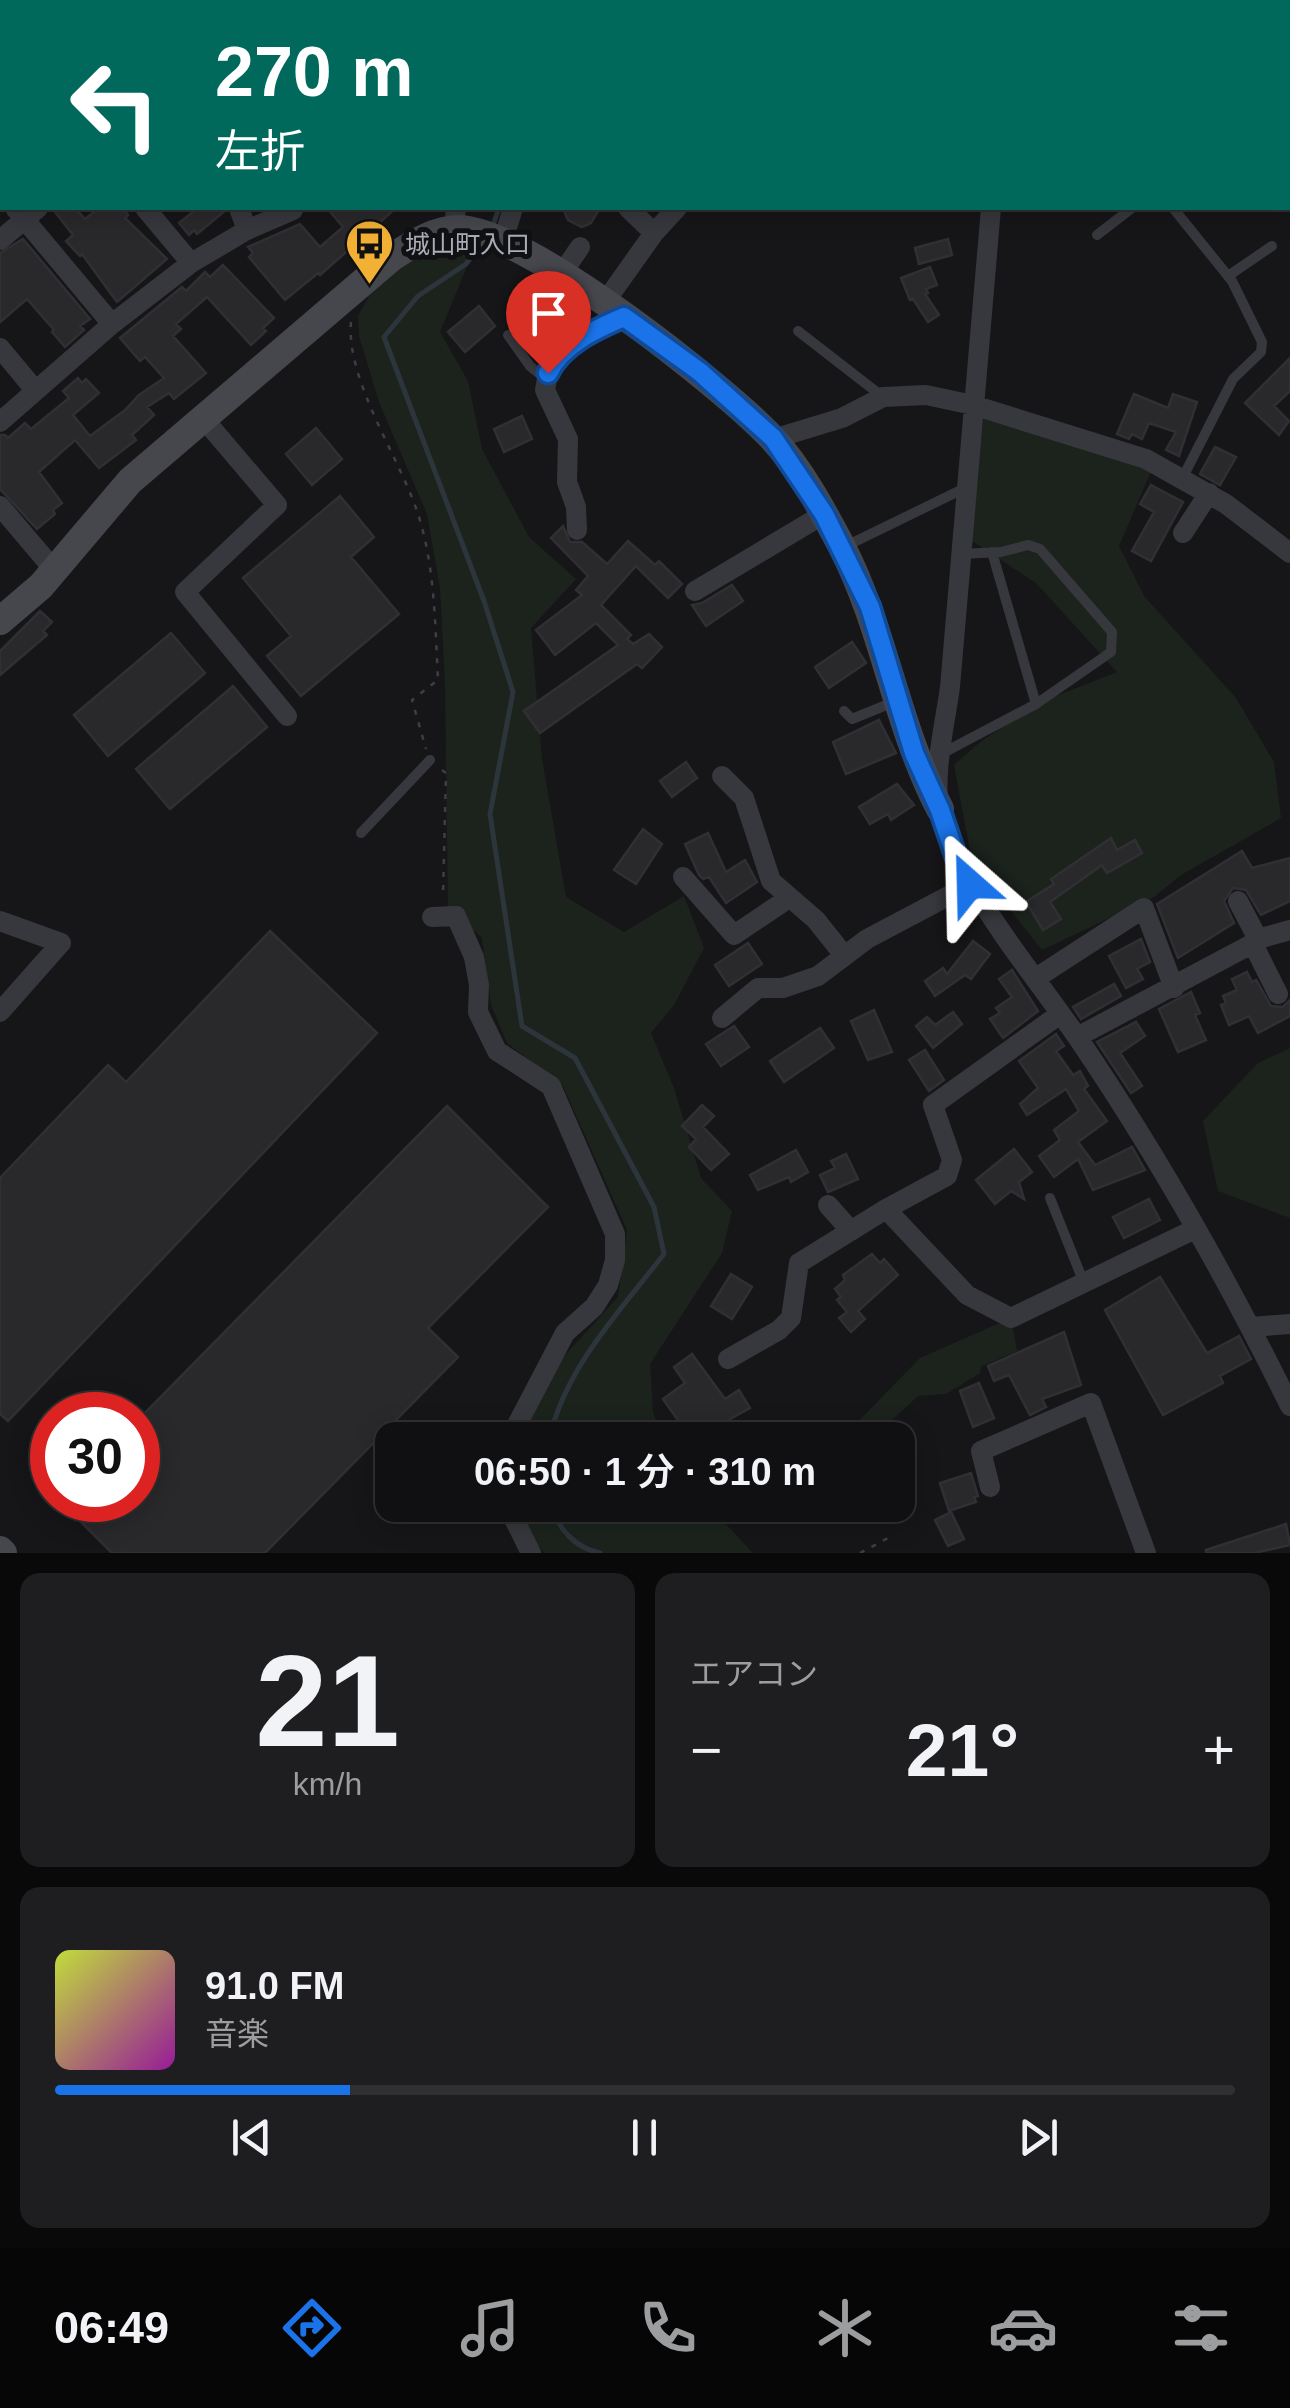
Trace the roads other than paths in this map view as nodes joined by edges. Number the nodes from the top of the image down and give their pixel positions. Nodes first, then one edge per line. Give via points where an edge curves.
1 (148, 210) edge
2 (240, 210) edge
3 (293, 210) edge
4 (512, 210) edge
5 (630, 210) edge
6 (675, 210) edge
7 (991, 210) edge
8 (1129, 210) edge
9 (1175, 210) edge
10 (26, 211) edge
11 (455, 218) edge
12 (247, 230) junction
13 (654, 233) junction
14 (1097, 235) dead end
15 (0, 240) edge
16 (502, 244) junction
17 (1272, 246) dead end
18 (580, 247) dead end
19 (191, 263) junction
20 (561, 275) junction
21 (1228, 276) junction
22 (615, 309) junction
23 (112, 324) junction
24 (798, 331) dead end
25 (508, 335) dead end
26 (0, 348) edge
27 (547, 380) junction
28 (35, 390) junction
29 (883, 397) junction
30 (973, 405) junction
31 (203, 418) junction
32 (0, 422) edge
33 (773, 438) junction
34 (1183, 477) junction
35 (966, 487) junction
36 (1209, 493) junction
37 (0, 506) edge
38 (824, 514) junction
39 (577, 530) dead end
40 (1183, 533) dead end
41 (842, 548) junction
42 (992, 552) junction
43 (1290, 553) edge
44 (961, 554) junction
45 (55, 570) junction
46 (695, 590) dead end
47 (0, 621) edge
48 (897, 700) junction
49 (1036, 704) junction
50 (844, 711) dead end
51 (287, 716) dead end
52 (940, 754) junction
53 (430, 760) road end
54 (722, 776) dead end
55 (940, 810) junction
56 (361, 833) dead end
57 (682, 876) dead end
58 (970, 884) junction
59 (789, 898) junction
60 (1238, 900) dead end
61 (437, 917) road end
62 (0, 921) edge
63 (1290, 930) edge
64 (1256, 942) junction
65 (844, 954) junction
66 (1036, 978) junction
67 (1174, 988) junction
68 (1278, 994) dead end
69 (0, 1012) edge
70 (1060, 1014) junction
71 (722, 1018) dead end
72 (1078, 1038) junction
73 (1050, 1198) dead end
74 (828, 1205) dead end
75 (886, 1210) junction
76 (1194, 1229) junction
77 (851, 1231) junction
78 (1084, 1283) junction
79 (1290, 1324) edge
80 (1251, 1327) junction
81 (728, 1359) dead end
82 (1290, 1406) edge
83 (518, 1422) edge
84 (990, 1487) dead end
85 (516, 1522) edge
86 (532, 1553) edge
87 (1146, 1553) edge

1 - 19 street
2 - 12 street
3 - 12 street
4 - 16 street
5 - 13 street
6 - 13 street
7 - 30 street
8 - 14 lane
9 - 21 lane
10 - 15 street
10 - 23 street
11 - 16 street
11 - 31 street via 390,258
12 - 19 street
13 - 22 street
16 - 20 street
17 - 21 lane
18 - 20 street
19 - 23 street
20 - 22 street
21 - 34 lane via 1261,352 1233,379
22 - 27 street via 555,359
22 - 33 street
23 - 28 street
24 - 29 lane
25 - 27 lane
26 - 28 street
27 - 39 street via 568,439 566,482
28 - 32 street
29 - 30 street
29 - 33 street via 842,418
30 - 34 street via 1146,459
30 - 35 street
31 - 45 street via 130,480
31 - 51 street via 277,506 184,592
33 - 38 street
34 - 36 street
35 - 41 lane
35 - 44 street
36 - 40 street
36 - 43 street
37 - 45 street
38 - 41 street
38 - 46 street
41 - 48 street via 870,607
42 - 44 lane
42 - 49 lane
42 - 49 lane via 1040,549 1112,632 1111,652
44 - 52 street
45 - 47 street
48 - 50 lane via 852,719
48 - 55 street
49 - 52 lane
52 - 55 street
53 - 56 lane
54 - 59 street via 744,798 771,880
55 - 58 street
57 - 59 street via 734,936
58 - 65 street
58 - 66 street
59 - 65 street
60 - 64 street
61 - 83 street via 456,916 474,957 478,1012 497,1051 551,1086 615,1234 608,1285 565,1333
62 - 69 street via 62,942
63 - 64 street
64 - 67 street
64 - 68 street
65 - 71 street via 818,976 758,988
66 - 67 street via 1144,908
66 - 70 street
67 - 72 street
70 - 72 street
70 - 75 street via 934,1105 952,1160 947,1176
72 - 76 street
73 - 78 lane
74 - 77 street
75 - 77 street
75 - 78 street via 967,1296 1010,1318
76 - 78 street
76 - 80 street
77 - 81 street via 799,1263 792,1318
79 - 80 street
80 - 82 street
84 - 87 street via 981,1450 1092,1403
85 - 86 street

